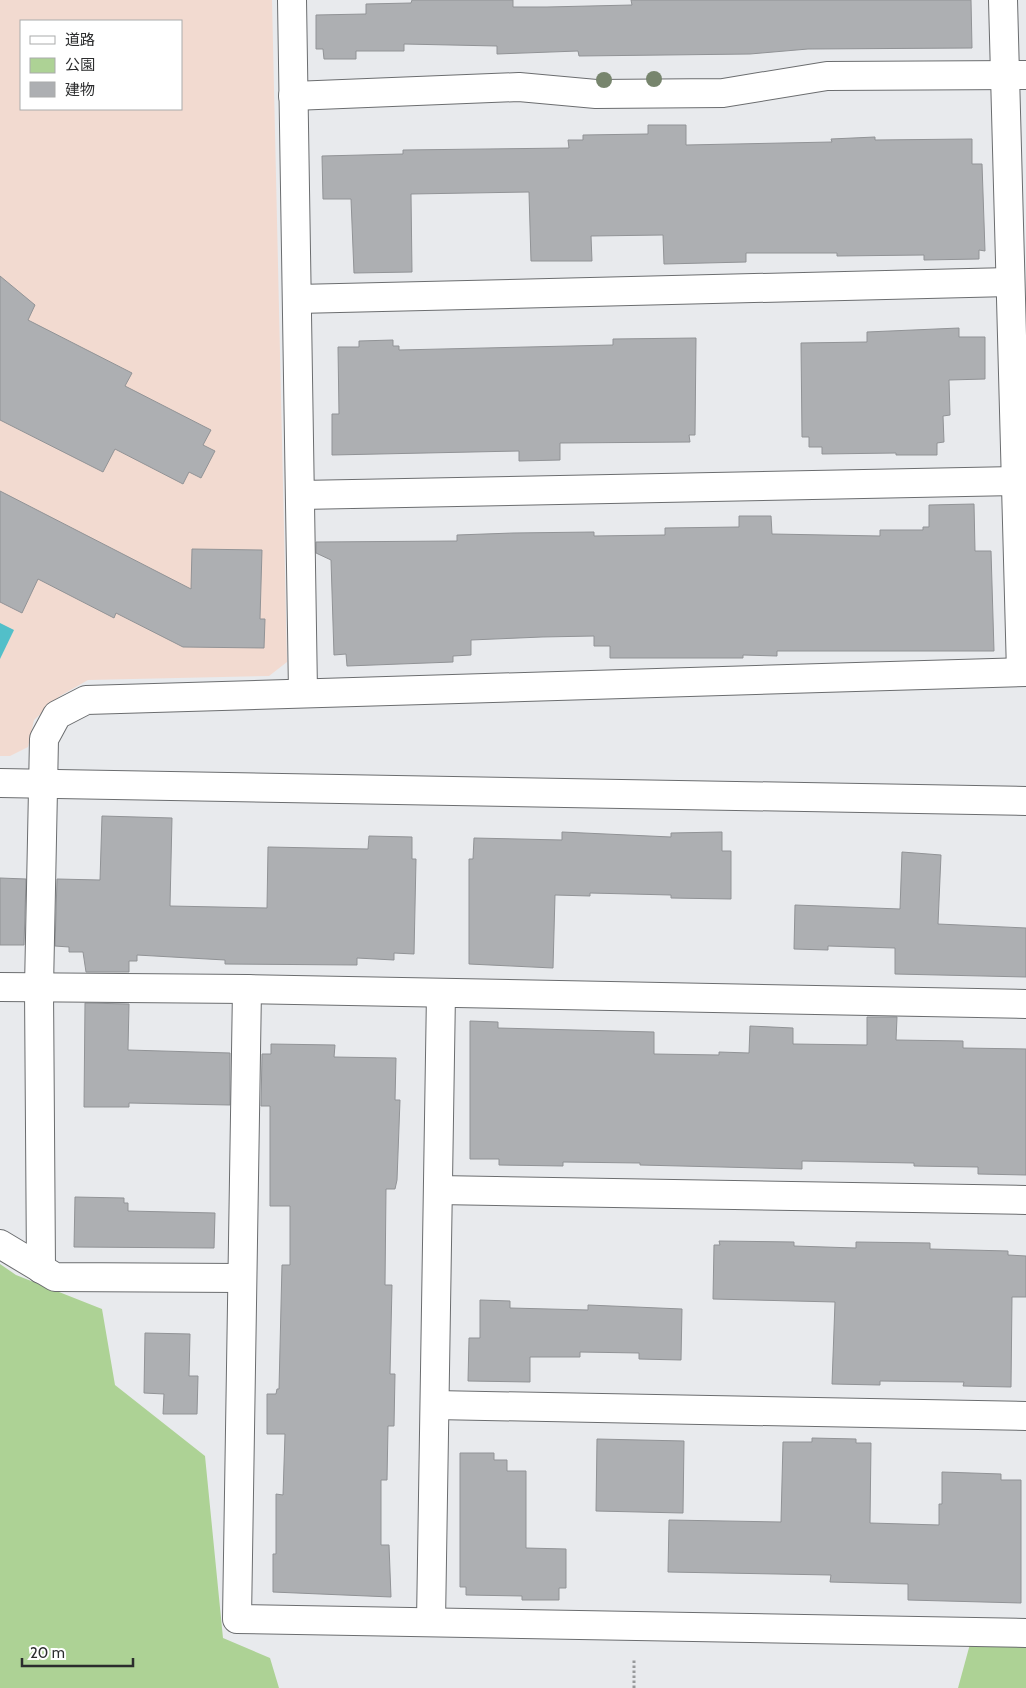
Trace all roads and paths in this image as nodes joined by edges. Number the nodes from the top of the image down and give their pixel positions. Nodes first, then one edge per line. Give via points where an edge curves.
1 (292, 0) edge
2 (1003, 0) edge
3 (1016, 76) edge
4 (293, 96) junction
5 (1010, 282) junction
6 (297, 299) junction
7 (1016, 481) junction
8 (300, 495) junction
9 (1023, 672) edge
10 (303, 692) junction
11 (0, 783) edge
12 (45, 786) junction
13 (1026, 801) edge
14 (0, 987) edge
15 (39, 988) junction
16 (247, 989) junction
17 (442, 993) junction
18 (1026, 1004) edge
19 (438, 1190) junction
20 (1026, 1200) edge
21 (0, 1244) edge
22 (41, 1269) junction
23 (241, 1278) junction
24 (435, 1405) junction
25 (1026, 1416) edge
26 (431, 1622) junction
27 (1026, 1633) edge

1 - 4 street
2 - 3 street
3 - 4 street via 827,76 723,93 596,94 519,87
3 - 5 street
4 - 6 street
5 - 6 street
5 - 7 street
6 - 8 street
7 - 8 street
7 - 9 street
8 - 10 street
9 - 10 street
10 - 12 street via 86,700 57,715 44,740
11 - 12 street
12 - 13 street
12 - 15 street
14 - 15 street
15 - 16 street
15 - 22 street
16 - 17 street
16 - 23 street
17 - 18 street
17 - 19 street
19 - 20 street
19 - 24 street
21 - 22 street
22 - 23 street via 55,1277
23 - 26 street via 237,1619
24 - 25 street
24 - 26 street
26 - 27 street

